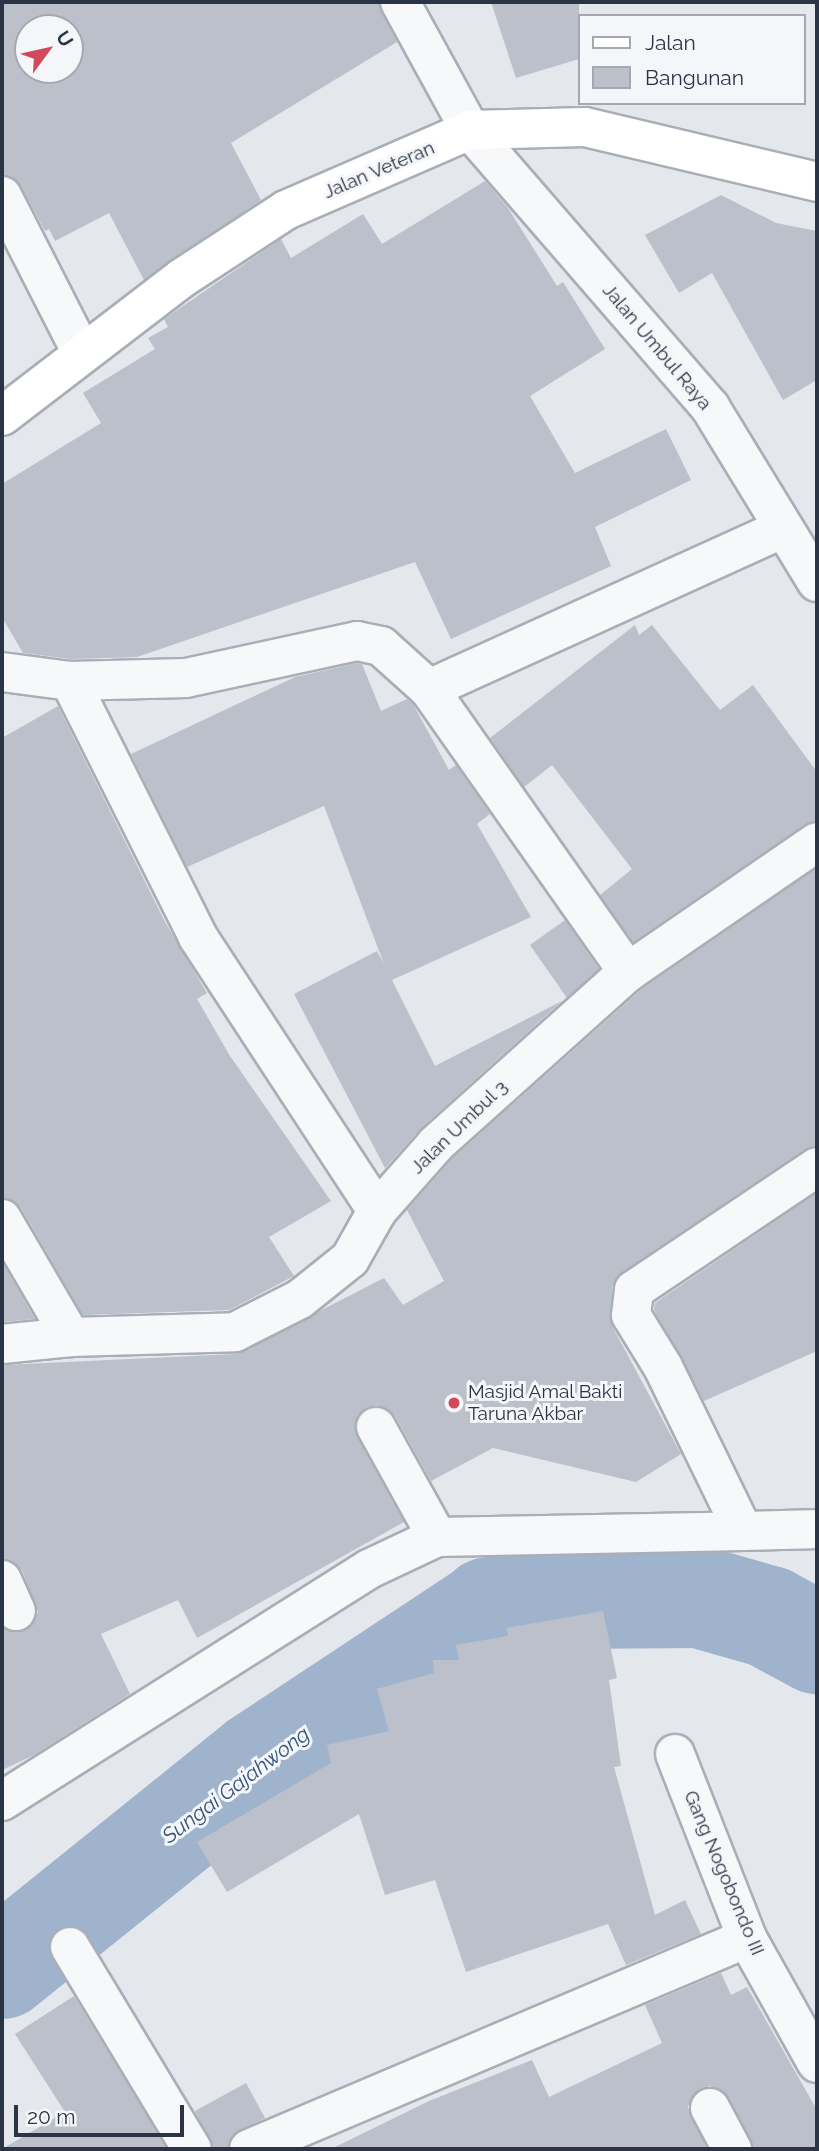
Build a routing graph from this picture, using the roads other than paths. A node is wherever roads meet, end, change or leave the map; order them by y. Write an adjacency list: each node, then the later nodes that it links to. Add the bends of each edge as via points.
1 (400, 2): 2 (street, Jalan Umbul Raya)
2 (470, 131): 3 (main road, Jalan Veteran, via 585,127); 5 (main road, Jalan Veteran, via 286,210); 7 (street, Jalan Umbul Raya, via 710,407)
3 (817, 182)
4 (2, 196): 5 (street)
5 (81, 351): 6 (main road, Jalan Veteran)
6 (2, 416)
7 (781, 529): 8 (street, Jalan Umbul Raya); 11 (street)
8 (817, 583)
9 (2, 672): 10 (street)
10 (70, 681): 11 (street, via 186,678 366,640 381,646); 15 (street, via 198,937)
11 (429, 690): 13 (street)
12 (817, 842): 13 (street, Jalan Umbul 3)
13 (628, 972): 15 (street, Jalan Umbul 3, via 436,1144)
14 (817, 1167): 21 (street, via 634,1290 631,1315 663,1367)
15 (377, 1211): 17 (street, Jalan Umbul 3, via 351,1259 300,1299 235,1332)
16 (2, 1219): 17 (street)
17 (71, 1337): 18 (street, Jalan Umbul 3)
18 (2, 1345)
19 (376, 1427): 22 (street)
20 (817, 1529): 21 (street)
21 (743, 1531): 22 (street)
22 (437, 1537): 24 (street, via 369,1569)
23 (675, 1754): 25 (street, Gang Nogobondo III)
24 (2, 1801)
25 (747, 1938): 27 (street, Gang Nogobondo III); 30 (street)
26 (70, 1947): 29 (street)
27 (817, 2063)
28 (710, 2108): 31 (street)
29 (192, 2149)
30 (249, 2149)
31 (732, 2149)

